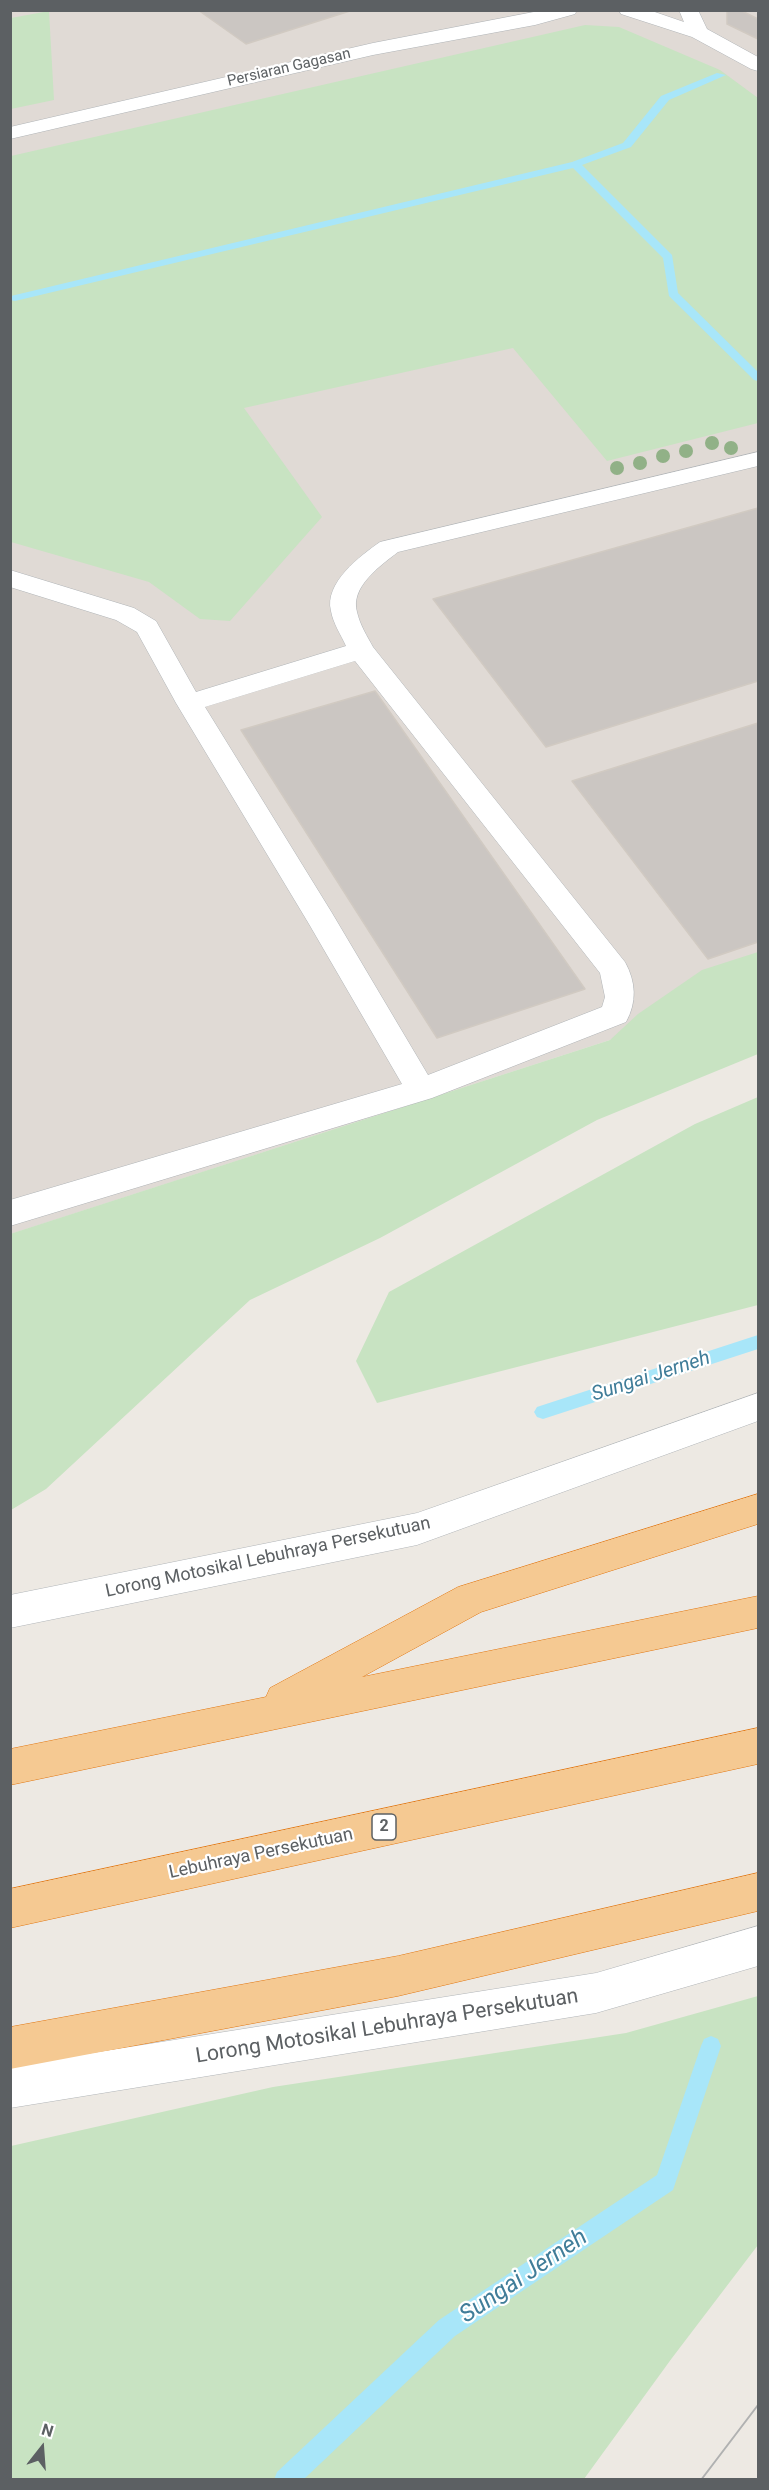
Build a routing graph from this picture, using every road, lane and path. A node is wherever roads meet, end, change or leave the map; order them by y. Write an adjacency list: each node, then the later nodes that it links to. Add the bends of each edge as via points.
1 (568, 10): 6 (street, Persiaran Gagasan, via 373,49)
2 (628, 10): 4 (street)
3 (688, 10): 4 (street)
4 (699, 33): 5 (street)
5 (759, 65)
6 (10, 133)
7 (759, 459): 9 (street, via 389,547 365,564 347,590 342,608)
8 (10, 579): 10 (street, via 124,614 147,627)
9 (361, 650): 10 (street); 11 (street, via 614,970 620,997 615,1014)
10 (189, 703): 11 (street)
11 (421, 1090): 12 (street)
12 (10, 1213)
13 (759, 1407): 15 (street, Lorong Motosikal Lebuhraya Persekutuan, via 417,1529)
14 (759, 1509): 17 (highway, via 471,1599)
15 (10, 1612)
16 (759, 1612): 17 (highway)
17 (249, 1718): 19 (highway)
18 (759, 1746): 21 (highway, Lebuhraya Persekutuan / 2)
19 (10, 1767)
20 (759, 1893): 23 (highway, via 398,1976)
21 (10, 1909)
22 (759, 1946): 24 (street, Lorong Motosikal Lebuhraya Persekutuan, via 596,1993)
23 (10, 2048)
24 (10, 2087)

